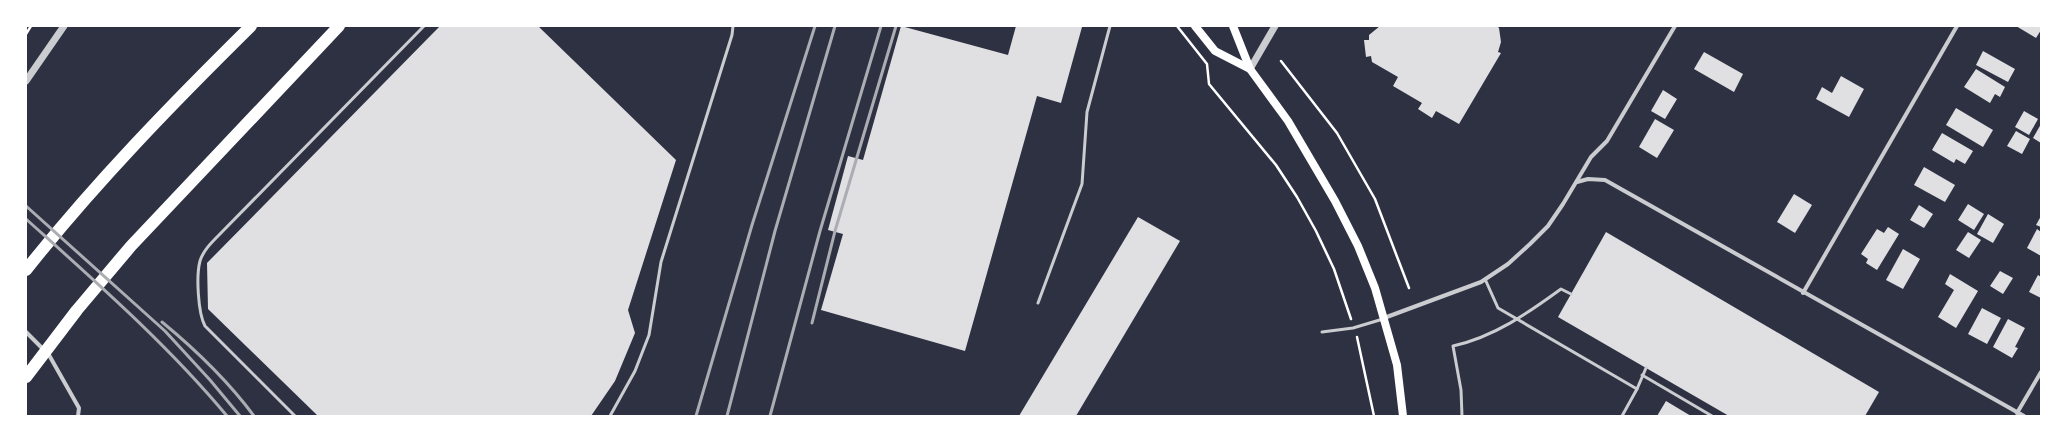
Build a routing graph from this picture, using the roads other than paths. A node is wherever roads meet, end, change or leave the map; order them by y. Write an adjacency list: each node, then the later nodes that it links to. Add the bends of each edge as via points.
1 (64, 26): 13 (street)
2 (251, 26): 15 (highway, via 174,102 78,206)
3 (339, 26): 27 (highway, via 206,164 126,252 77,310)
4 (424, 26): 31 (lane, via 218,236 203,253 200,262 199,308 205,326)
5 (733, 26): 32 (lane, via 661,262 649,335 635,371)
6 (1110, 26): 19 (lane, via 1086,112 1082,184)
7 (1194, 26): 12 (main road, via 1215,51)
8 (1233, 26): 12 (main road)
9 (1275, 26): 12 (street)
10 (1675, 26): 14 (street, via 1606,141 1591,157)
11 (1957, 26): 17 (street)
12 (1250, 69): 20 (main road, via 1288,121 1335,201 1358,246 1375,288)
13 (26, 81)
14 (1577, 182): 16 (street, via 1548,226 1508,264); 17 (street, via 1588,179 1605,180)
15 (26, 270)
16 (1485, 279): 20 (street); 21 (lane, via 1498,308)
17 (1803, 293): 29 (street)
18 (1571, 294): 21 (lane, via 1561,289)
19 (1038, 303)
20 (1383, 319): 23 (lane, via 1353,328); 33 (main road, via 1397,365)
21 (1518, 320): 28 (lane); 34 (lane, via 1469,342 1453,346 1461,390)
22 (26, 332): 30 (street, via 49,355 78,408)
23 (1322, 332)
24 (1646, 368): 26 (lane)
25 (2041, 372): 29 (street)
26 (1642, 375): 28 (lane); 36 (lane)
27 (26, 377)
28 (1637, 389): 35 (lane)
29 (2017, 413): 37 (street)
30 (78, 416)
31 (295, 416)
32 (610, 416)
33 (1403, 416)
34 (1462, 416)
35 (1622, 416)
36 (1712, 416)
37 (2024, 416)

